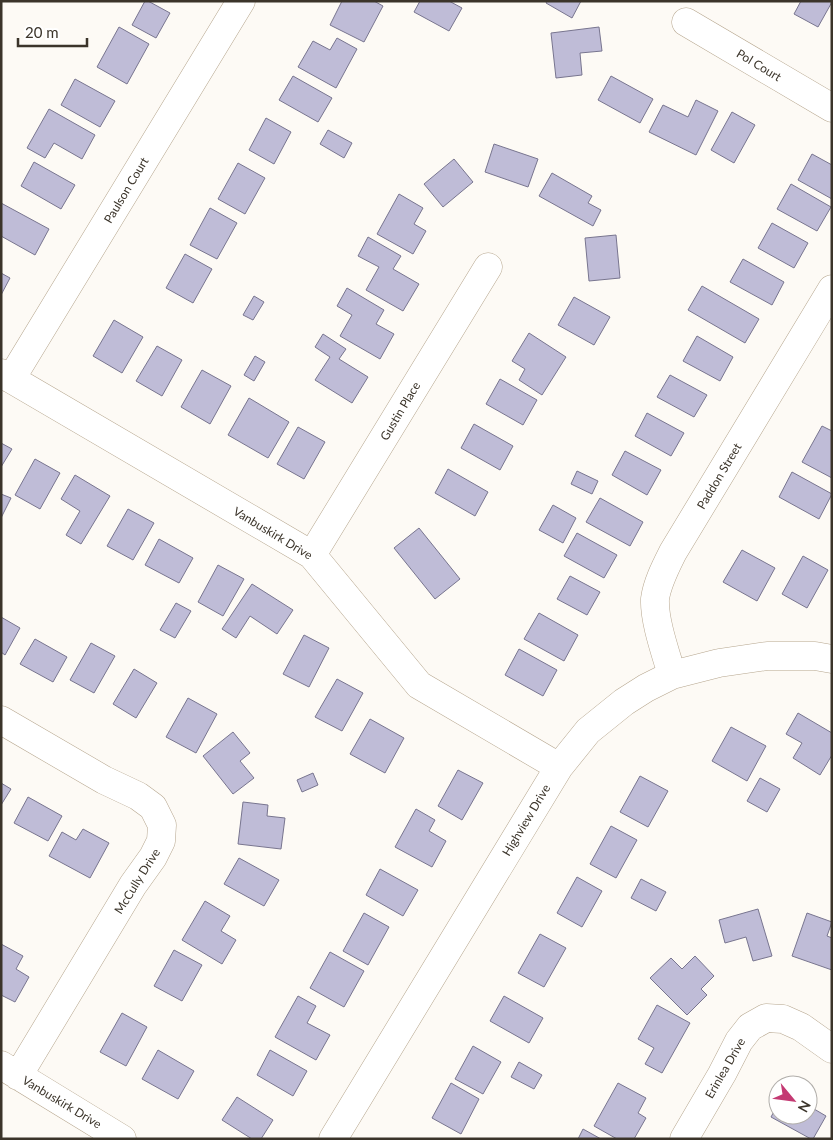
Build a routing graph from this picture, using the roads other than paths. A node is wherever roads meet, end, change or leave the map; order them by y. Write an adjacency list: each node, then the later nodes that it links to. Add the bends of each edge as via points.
1 (241, 1): 6 (street, Paulson Court)
2 (686, 22): 3 (street, Pol Court)
3 (832, 108)
4 (488, 267): 7 (street, Gustin Place)
5 (832, 289): 9 (street, Paddon Street, via 662,575 655,599)
6 (6, 376): 7 (street, Vanbuskirk Drive)
7 (312, 555): 11 (street, Vanbuskirk Drive, via 419,685)
8 (832, 659): 9 (street, Highview Drive, via 767,656 719,663)
9 (672, 676): 11 (street, Highview Drive, via 624,702 588,731)
10 (1, 720): 13 (street, McCully Drive, via 104,780 138,796 153,807 162,825 161,841 154,857)
11 (559, 767): 15 (street, Highview Drive)
12 (832, 1049): 16 (street, Erinlea Drive, via 784,1019 766,1018 750,1027)
13 (10, 1071): 14 (street, Vanbuskirk Drive)
14 (122, 1139)
15 (333, 1139)
16 (684, 1139)

